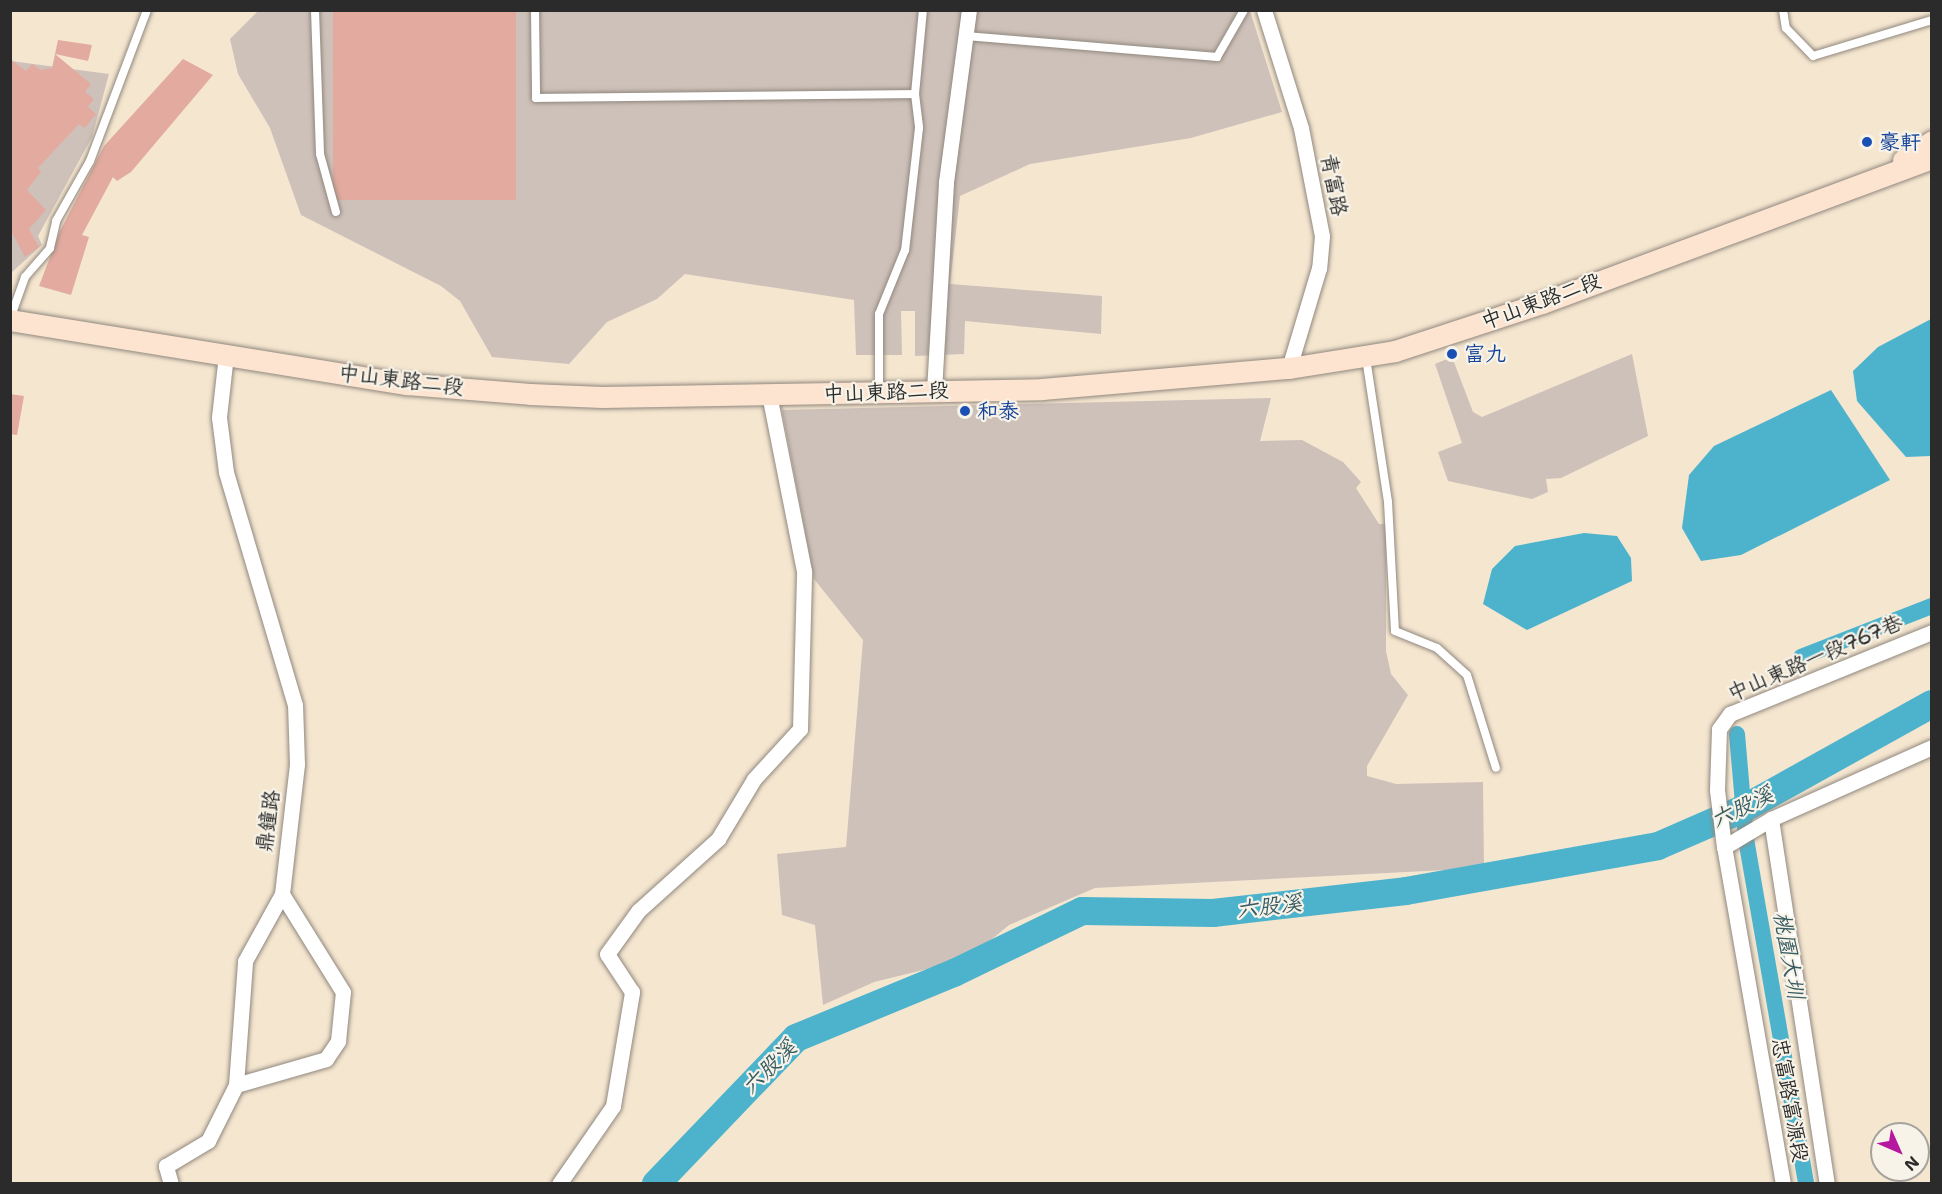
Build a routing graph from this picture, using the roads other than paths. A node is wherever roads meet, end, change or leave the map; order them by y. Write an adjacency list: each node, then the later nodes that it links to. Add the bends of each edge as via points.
1 (147, 10): 16 (lane, via 90,161 56,221 50,248 26,277)
2 (315, 10): 15 (lane, via 320,154)
3 (535, 10): 11 (lane, via 536,98)
4 (923, 10): 11 (lane)
5 (969, 10): 10 (street)
6 (1244, 10): 10 (lane, via 1217,57)
7 (1264, 10): 19 (street, 青富路, via 1301,128 1322,236 1319,268)
8 (1784, 10): 9 (lane, via 1786,28 1813,56)
9 (1932, 20)
10 (966, 36): 20 (street, via 946,182)
11 (915, 94): 21 (lane, via 920,128 905,250 879,314)
12 (1932, 141): 14 (main road, 中山東路二段)
13 (1932, 158): 14 (main road, 中山東路二段)
14 (1877, 177): 18 (main road, 中山東路二段, via 1542,303)
15 (336, 212)
16 (10, 319): 17 (main road, 中山東路二段)
17 (226, 355): 22 (main road, 中山東路二段, via 407,384 530,394); 29 (street, 鼎鐘路, via 219,417 226,472 295,705 297,764)
18 (1365, 356): 19 (main road, 中山東路二段); 25 (lane, via 1388,502 1395,631 1437,648 1467,675)
19 (1289, 368): 20 (main road, 中山東路二段, via 1042,389)
20 (934, 391): 21 (main road, 中山東路二段)
21 (879, 394): 22 (main road, 中山東路二段)
22 (769, 395): 32 (street, via 804,571 800,729 754,779 718,839 638,911 607,954 632,992 613,1106)
23 (1932, 632): 26 (street, 中山東路一段767巷, via 1730,714 1719,729)
24 (1932, 747): 27 (street)
25 (1496, 768)
26 (1717, 790): 28 (street, 忠富路富源段)
27 (1771, 819): 28 (street); 34 (street)
28 (1724, 847): 33 (street, 忠富路富源段)
29 (282, 894): 30 (street, via 245,961); 30 (street, via 343,992 338,1041 326,1059)
30 (236, 1085): 31 (street, via 208,1141 166,1166)
31 (171, 1184)
32 (559, 1184)
33 (1783, 1184)
34 (1827, 1184)

